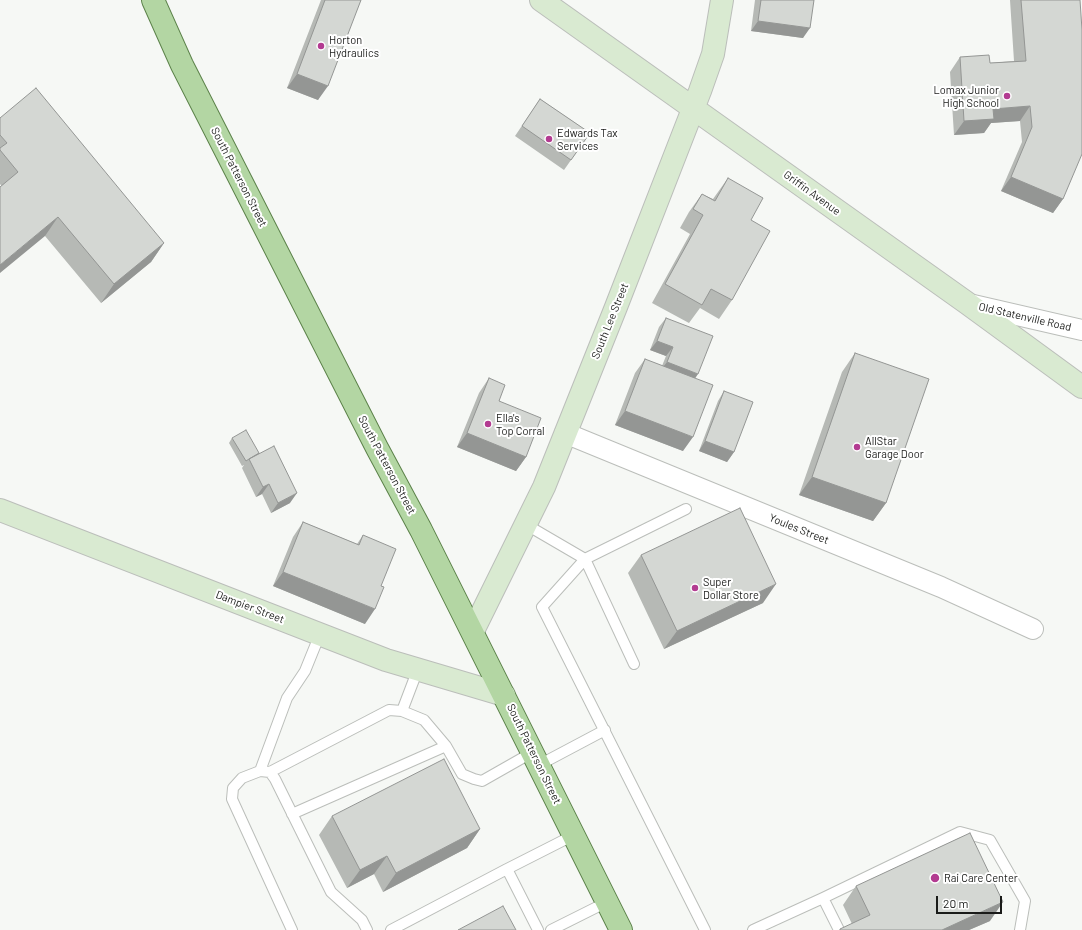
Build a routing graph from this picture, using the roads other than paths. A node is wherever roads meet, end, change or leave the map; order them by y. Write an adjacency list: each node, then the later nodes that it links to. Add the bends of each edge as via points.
1 (153, 0): 14 (main road, South Patterson Street, via 182,65 277,253)
2 (541, 0): 4 (main road, Griffin Avenue)
3 (722, 0): 4 (main road, South Lee Street, via 713,54)
4 (694, 108): 5 (main road, Griffin Avenue); 8 (main road, South Lee Street)
5 (967, 303): 6 (street, Old Statenville Road); 7 (main road, Griffin Avenue)
6 (1082, 330)
7 (1082, 387)
8 (565, 433): 11 (main road, South Lee Street, via 544,487); 13 (street, Youles Street, via 941,587)
9 (686, 509): 12 (lane)
10 (0, 510): 15 (main road, Dampier Street)
11 (525, 524): 12 (lane); 14 (main road, South Lee Street)
12 (585, 558): 16 (lane); 20 (lane, via 542,607)
13 (1033, 628)
14 (473, 632): 18 (main road, South Patterson Street)
15 (320, 634): 17 (main road, Dampier Street, via 386,660); 23 (lane, via 305,670 287,698)
16 (634, 664)
17 (418, 669): 18 (main road, Dampier Street); 19 (lane)
18 (504, 695): 22 (main road, South Patterson Street)
19 (402, 711): 21 (lane, via 424,720); 23 (lane, via 389,710)
20 (605, 730): 22 (lane); 35 (lane)
21 (446, 746): 22 (lane, via 462,774 482,781); 24 (lane)
22 (536, 758): 25 (main road, South Patterson Street)
23 (265, 772): 24 (lane, via 275,779); 29 (lane, via 242,778 233,788 232,799)
24 (292, 814): 30 (lane, via 331,892 362,920)
25 (574, 836): 26 (lane); 28 (main road, South Patterson Street)
26 (507, 869): 31 (lane); 32 (lane)
27 (823, 898): 36 (lane); 37 (lane); 38 (lane, via 960,832 990,840 1025,901)
28 (608, 902): 33 (lane); 34 (main road, South Patterson Street)
29 (292, 930)
30 (366, 930)
31 (391, 930)
32 (538, 930)
33 (551, 930)
34 (621, 930)
35 (705, 930)
36 (753, 930)
37 (839, 930)
38 (1020, 930)

